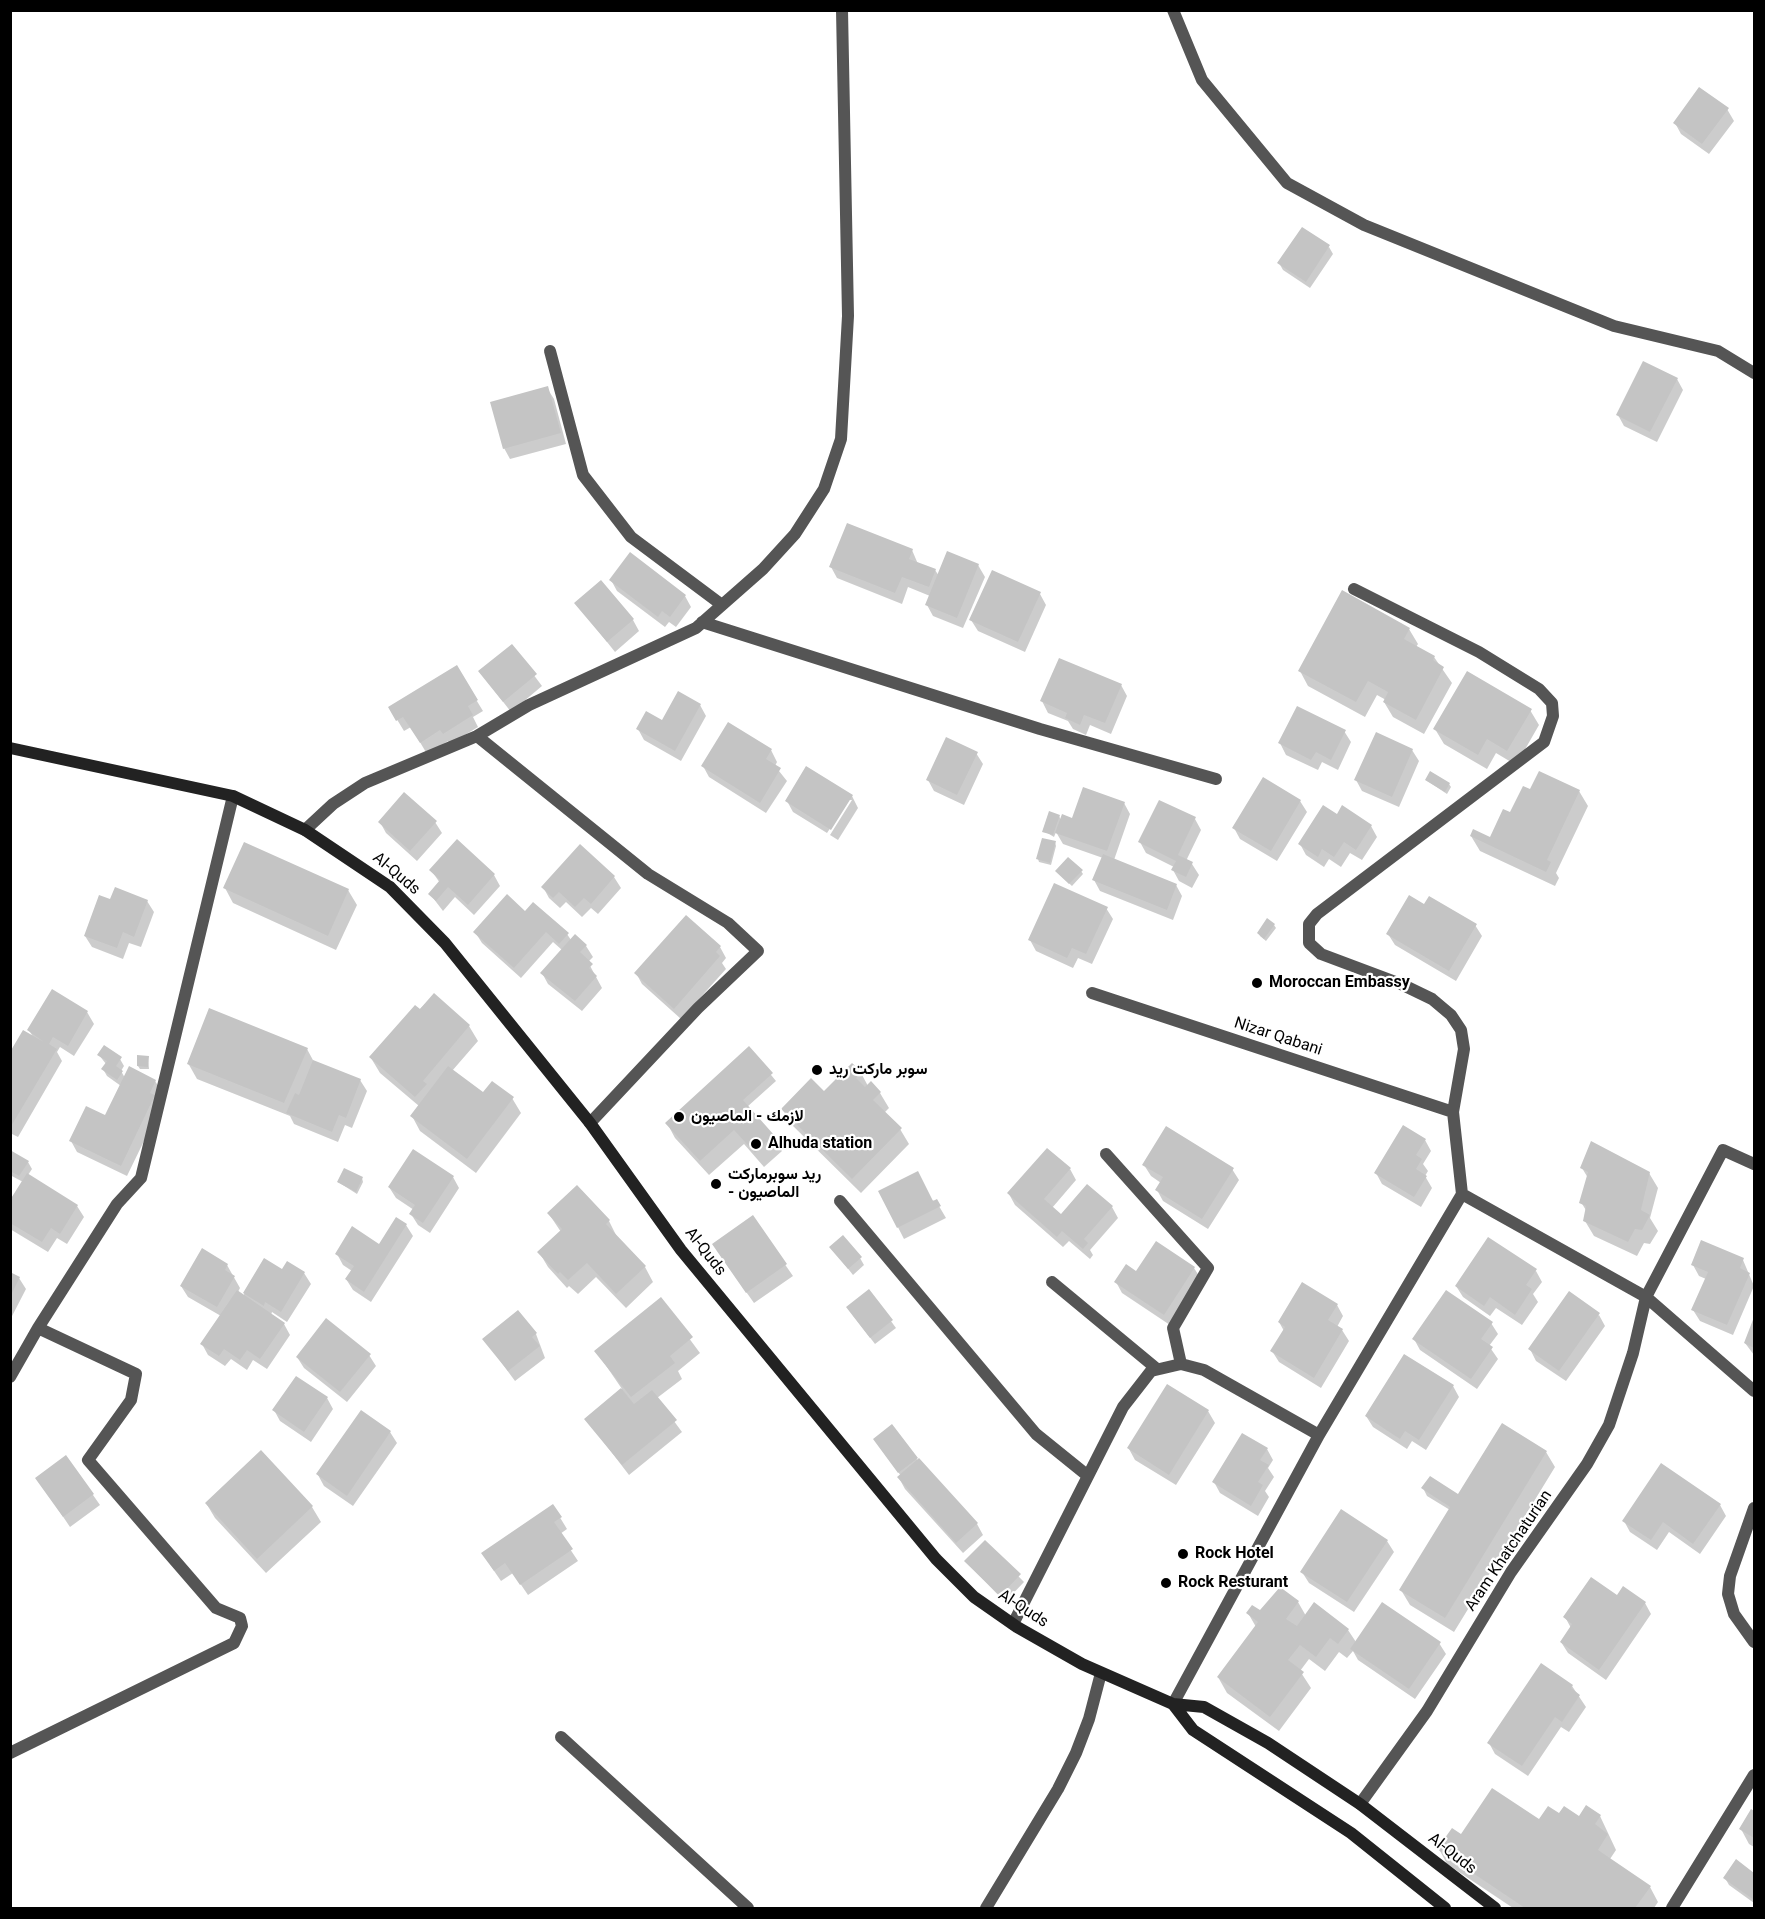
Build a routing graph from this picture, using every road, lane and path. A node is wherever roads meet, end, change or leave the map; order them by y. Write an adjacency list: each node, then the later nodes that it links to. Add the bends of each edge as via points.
1 (842, 10): 6 (street, via 848,316 841,439 825,489 795,534)
2 (1173, 10): 4 (street, via 1202,80 1287,183 1364,225 1614,326 1718,351)
3 (550, 351): 6 (street, via 583,475 631,537)
4 (1755, 374)
5 (1354, 589): 14 (street, via 1479,652 1539,689 1552,703 1553,716 1544,742 1349,889 1309,924 1307,933 1313,949 1401,984 1432,999 1451,1015 1461,1030 1464,1049)
6 (722, 605): 7 (street)
7 (702, 622): 8 (street, via 529,705); 10 (street, via 1017,722)
8 (477, 736): 12 (street, via 365,783 333,804); 15 (street, via 648,874 728,923 758,951 698,1008)
9 (10, 748): 11 (street, Al-Quds)
10 (1216, 779)
11 (233, 796): 12 (street, Al-Quds); 22 (street, via 141,1178 117,1204)
12 (305, 830): 15 (street, Al-Quds, via 390,887 445,943)
13 (1092, 993): 14 (street, Nizar Qabani)
14 (1453, 1113): 18 (street)
15 (590, 1124): 30 (street, Al-Quds, via 681,1250 936,1559 974,1597)
16 (1106, 1154): 23 (street, via 1208,1269 1173,1328)
17 (1755, 1164): 21 (street, Aram Khatchaturian, via 1723,1149)
18 (1462, 1194): 21 (street); 27 (street)
19 (840, 1201): 28 (street, via 1036,1434)
20 (1052, 1282): 24 (street)
21 (1646, 1297): 26 (street); 37 (street, Aram Khatchaturian, via 1633,1353 1609,1425 1587,1464 1511,1572 1427,1711)
22 (38, 1328): 25 (street); 35 (street, via 136,1374 130,1400 88,1460 216,1608 240,1618 242,1626 234,1643)
23 (1181, 1364): 24 (street); 27 (street, via 1204,1370)
24 (1157, 1369): 28 (street, via 1140,1381 1123,1407)
25 (10, 1377)
26 (1755, 1391)
27 (1319, 1435): 33 (street)
28 (1088, 1476): 30 (street)
29 (1755, 1508): 31 (street, via 1730,1576 1728,1594 1734,1614)
30 (1013, 1624): 32 (street, Al-Quds)
31 (1755, 1642)
32 (1101, 1673): 33 (street, Al-Quds); 39 (street, via 1089,1719 1058,1789)
33 (1173, 1704): 37 (street, Al-Quds, via 1204,1707 1268,1743); 40 (street, Al-Quds, via 1193,1730 1351,1833)
34 (561, 1737): 38 (street)
35 (10, 1753)
36 (1755, 1775): 42 (street)
37 (1360, 1804): 41 (street, Al-Quds)
38 (748, 1908)
39 (986, 1908)
40 (1445, 1908)
41 (1495, 1908)
42 (1672, 1908)

